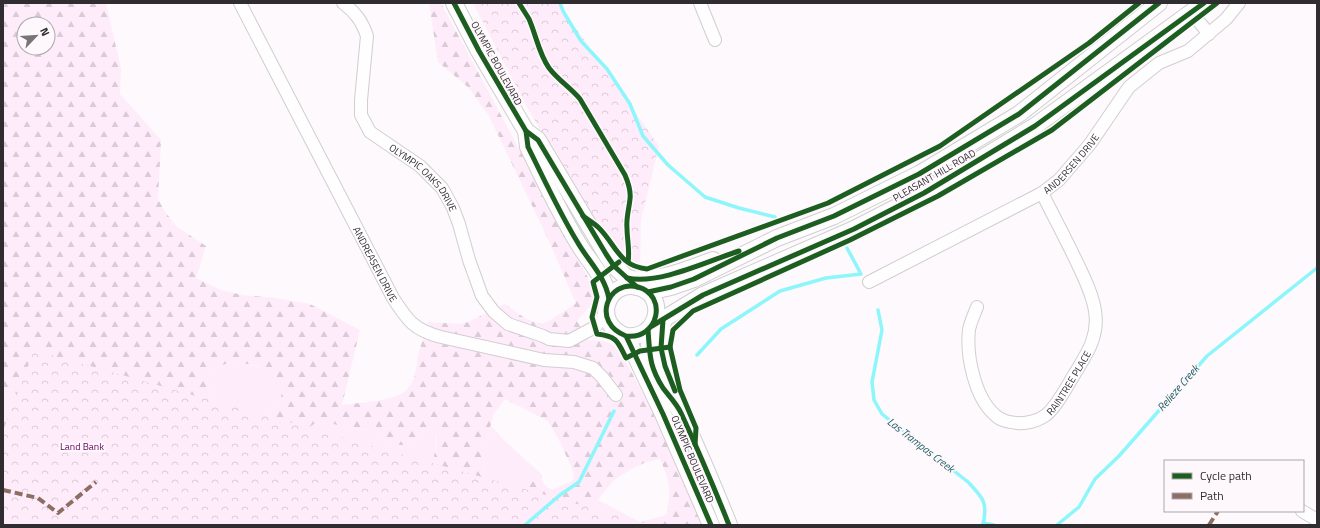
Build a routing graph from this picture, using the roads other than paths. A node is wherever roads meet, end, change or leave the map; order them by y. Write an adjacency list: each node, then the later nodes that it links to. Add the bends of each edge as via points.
1 (240, 3): 20 (street, ANDREASEN DRIVE, via 393,298 414,326 427,334 441,338 544,360 574,362 593,368)
2 (343, 3): 17 (street, OLYMPIC OAKS DRIVE, via 358,17 367,36 361,115 370,132 420,166 442,188 459,224 482,296 494,312 508,324 549,339 569,341 595,327)
3 (454, 3): 11 (main road, OLYMPIC BOULEVARD)
4 (700, 3): 10 (street)
5 (1159, 3): 13 (main road, PLEASANT HILL ROAD, via 1019,114 919,174 834,216)
6 (1204, 3): 8 (main road, PLEASANT HILL ROAD)
7 (1239, 3): 9 (street, ANDERSEN DRIVE)
8 (1188, 8): 9 (street); 18 (main road, PLEASANT HILL ROAD, via 1034,126 924,193 854,230 703,294)
9 (1209, 34): 12 (street, ANDERSEN DRIVE, via 1188,51 1159,63 1129,87 1090,144 1059,180)
10 (715, 40)
11 (526, 131): 15 (main road, OLYMPIC BOULEVARD, via 538,140 614,266); 17 (main road, OLYMPIC BOULEVARD, via 528,147 578,244 607,288)
12 (1042, 193): 14 (street, ANDERSEN DRIVE); 16 (street, RAINTREE PLACE, via 1069,244 1096,313 1091,346 1059,400 1046,415 1023,424 1007,422 995,416 985,404 974,375 968,347 969,329)
13 (777, 238): 15 (main road, PLEASANT HILL ROAD, via 694,279 671,287); 15 (main road, via 676,273 635,280)
14 (869, 282)
15 (637, 286): 17 (main road, via 616,291); 18 (main road, OLYMPIC BOULEVARD, via 653,300 656,308)
16 (976, 307)
17 (609, 313): 19 (main road, via 618,333)
18 (654, 326): 19 (main road, via 638,336); 24 (main road, OLYMPIC BOULEVARD, via 680,410)
19 (626, 336): 23 (main road, OLYMPIC BOULEVARD, via 664,414)
20 (616, 395)
21 (1304, 512): 22 (street)
22 (1317, 520)
23 (711, 525)
24 (729, 525)

